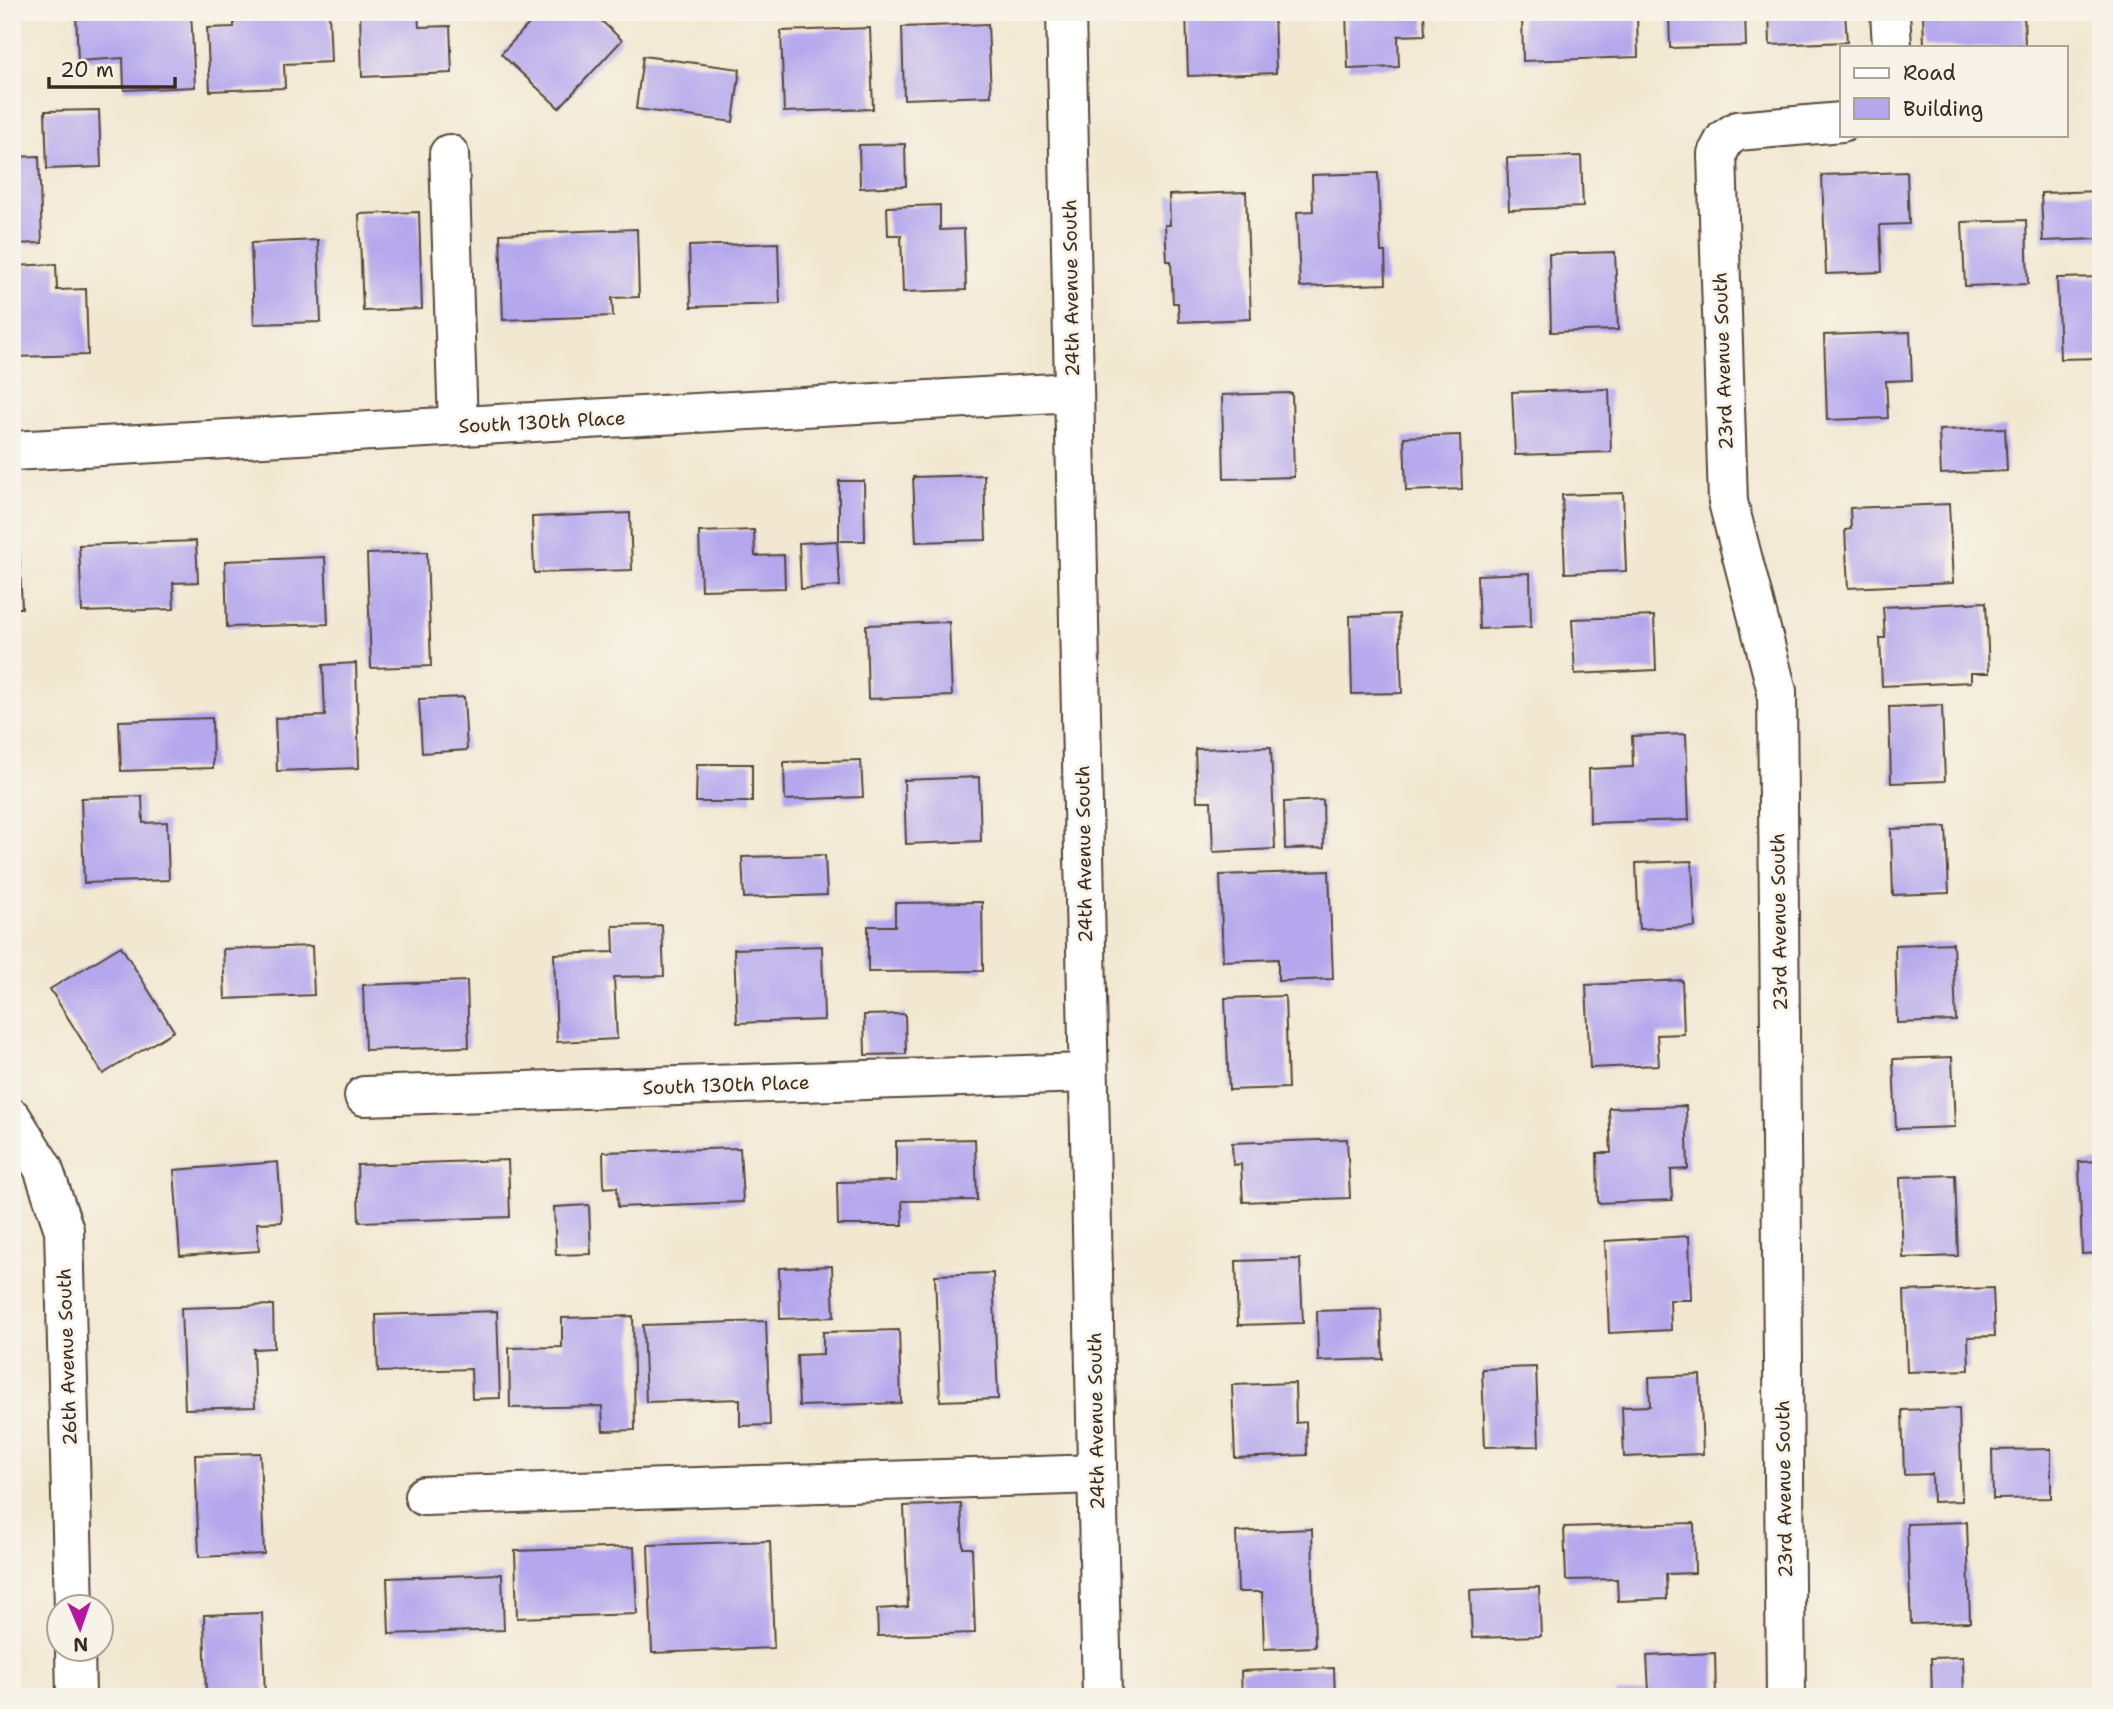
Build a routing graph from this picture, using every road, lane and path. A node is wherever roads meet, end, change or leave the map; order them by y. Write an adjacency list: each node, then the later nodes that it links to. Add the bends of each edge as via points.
1 (1066, 12): 6 (street, 24th Avenue South)
2 (1890, 12): 3 (street)
3 (1892, 46)
4 (1840, 122): 18 (street, 23rd Avenue South, via 1737,131 1725,139 1717,154 1728,502 1777,691)
5 (449, 154): 7 (street)
6 (1073, 392): 7 (street, South 130th Place); 9 (street, 24th Avenue South)
7 (458, 426): 8 (street, South 130th Place)
8 (12, 451)
9 (1088, 1073): 10 (street, South 130th Place); 12 (street, 24th Avenue South)
10 (364, 1096)
11 (12, 1118): 14 (street, 26th Avenue South, via 43,1168 64,1230)
12 (1097, 1474): 13 (street); 17 (street, 24th Avenue South)
13 (425, 1496)
14 (74, 1594)
15 (75, 1664): 16 (street)
16 (76, 1697)
17 (1102, 1697)
18 (1786, 1697)

